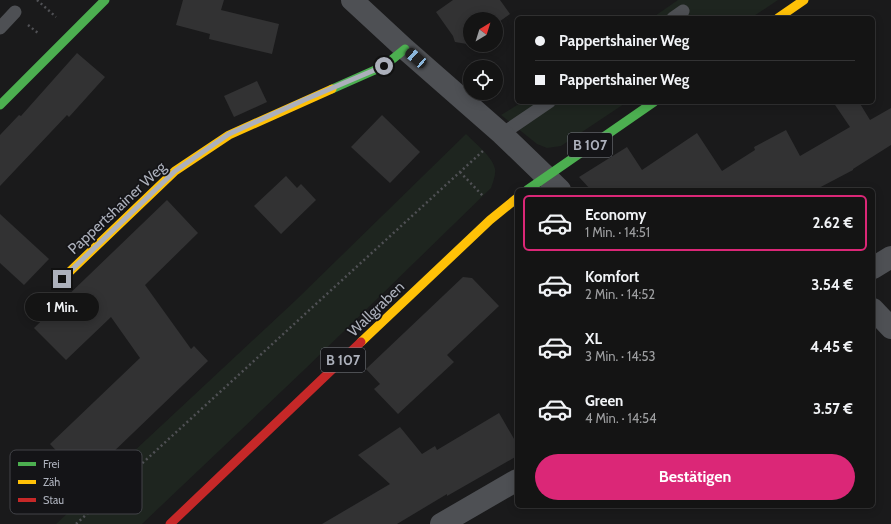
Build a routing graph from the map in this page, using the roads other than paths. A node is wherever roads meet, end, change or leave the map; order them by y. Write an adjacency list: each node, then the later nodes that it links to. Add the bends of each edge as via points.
1 (105, 0): 10 (main road)
2 (352, 0): 7 (street)
3 (804, 0): 5 (main road)
4 (15, 12): 6 (lane)
5 (781, 16)
6 (0, 28)
7 (406, 49): 11 (street); 17 (main road, Pappertshainer Weg, via 384,66 229,134 175,171)
8 (546, 104): 11 (lane)
9 (652, 104): 12 (main road, B 107)
10 (0, 105)
11 (502, 134): 12 (street)
12 (553, 183): 13 (main road, B 107)
13 (534, 188)
14 (515, 200): 21 (main road, Wallgraben / B 107, via 490,220)
15 (891, 257): 16 (street)
16 (875, 267)
17 (62, 279)
18 (875, 311): 19 (street)
19 (891, 328)
20 (515, 481): 22 (street)
21 (170, 524)
22 (441, 524)

